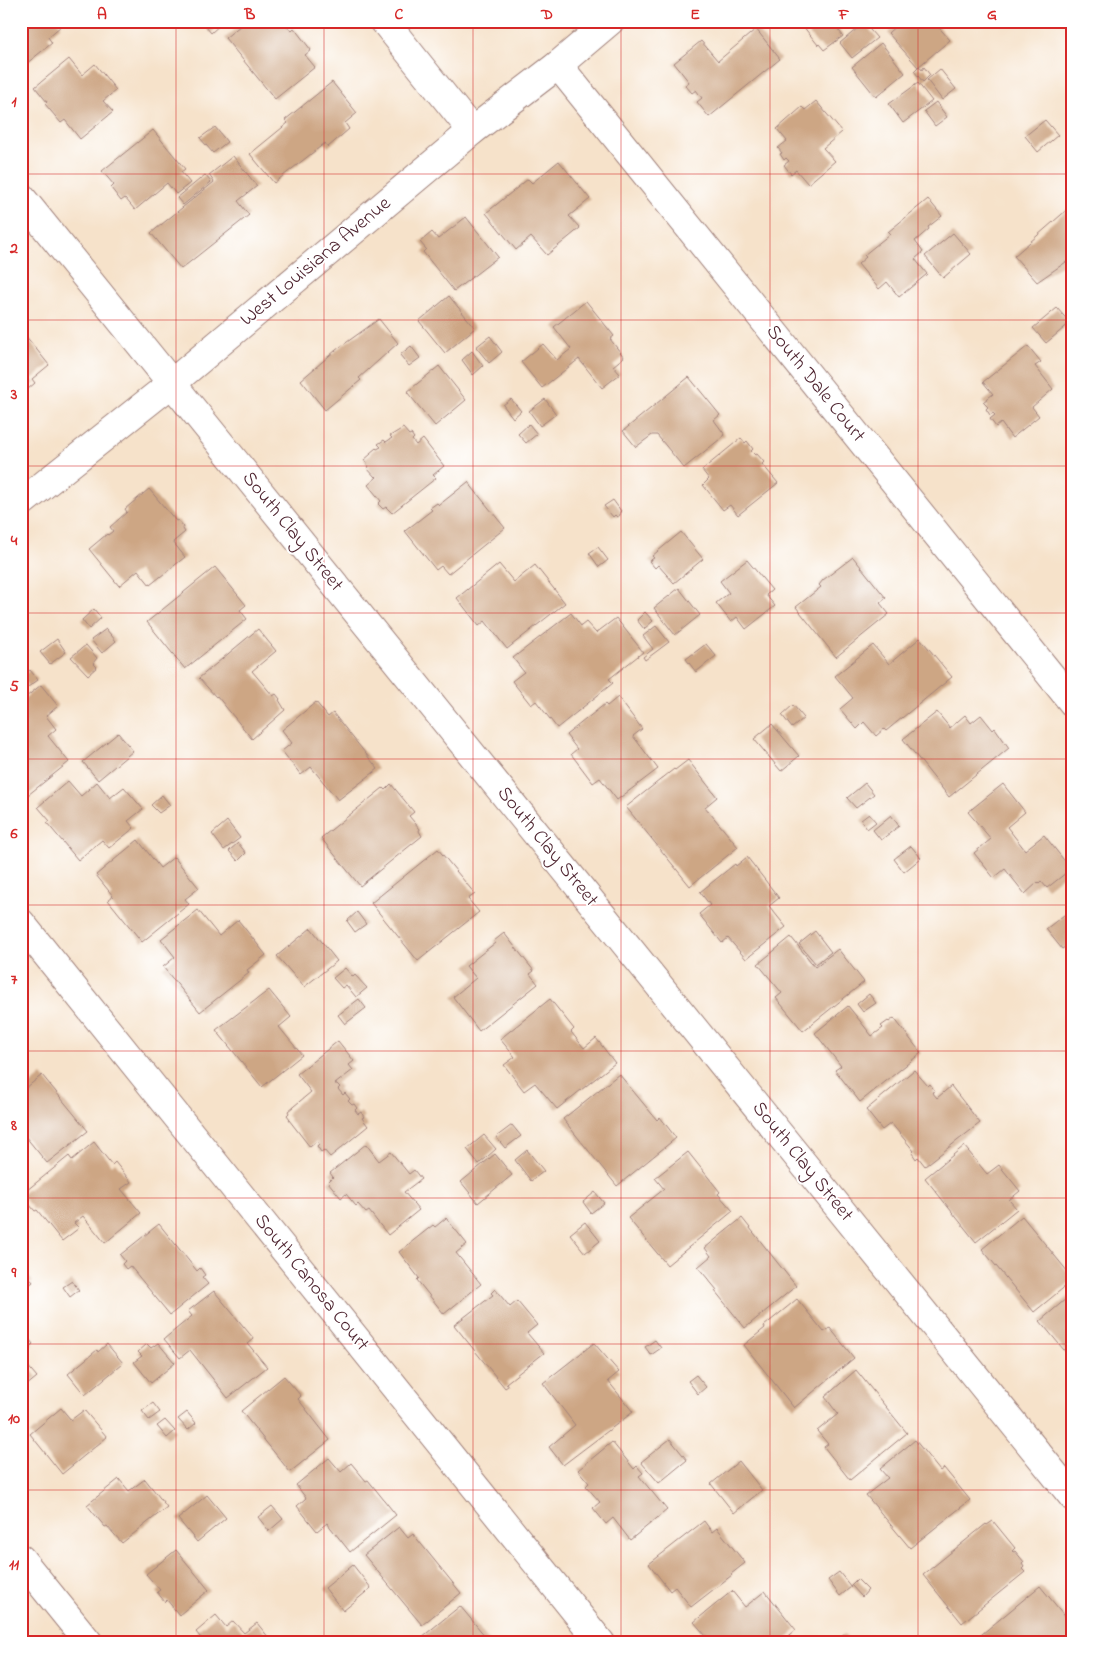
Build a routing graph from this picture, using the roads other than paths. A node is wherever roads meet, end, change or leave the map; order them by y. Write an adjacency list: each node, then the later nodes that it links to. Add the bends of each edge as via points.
1 (384, 21): 4 (street)
2 (610, 21): 3 (street, West Louisiana Avenue)
3 (558, 65): 4 (street, West Louisiana Avenue); 8 (street, South Dale Court)
4 (472, 131): 6 (street, West Louisiana Avenue)
5 (21, 197): 6 (street, South Clay Street)
6 (172, 383): 7 (street, West Louisiana Avenue); 10 (street, South Clay Street)
7 (21, 503)
8 (1073, 703)
9 (21, 923): 13 (street, South Canosa Court)
10 (1073, 1497)
11 (21, 1559): 12 (street)
12 (89, 1643)
13 (601, 1643)

